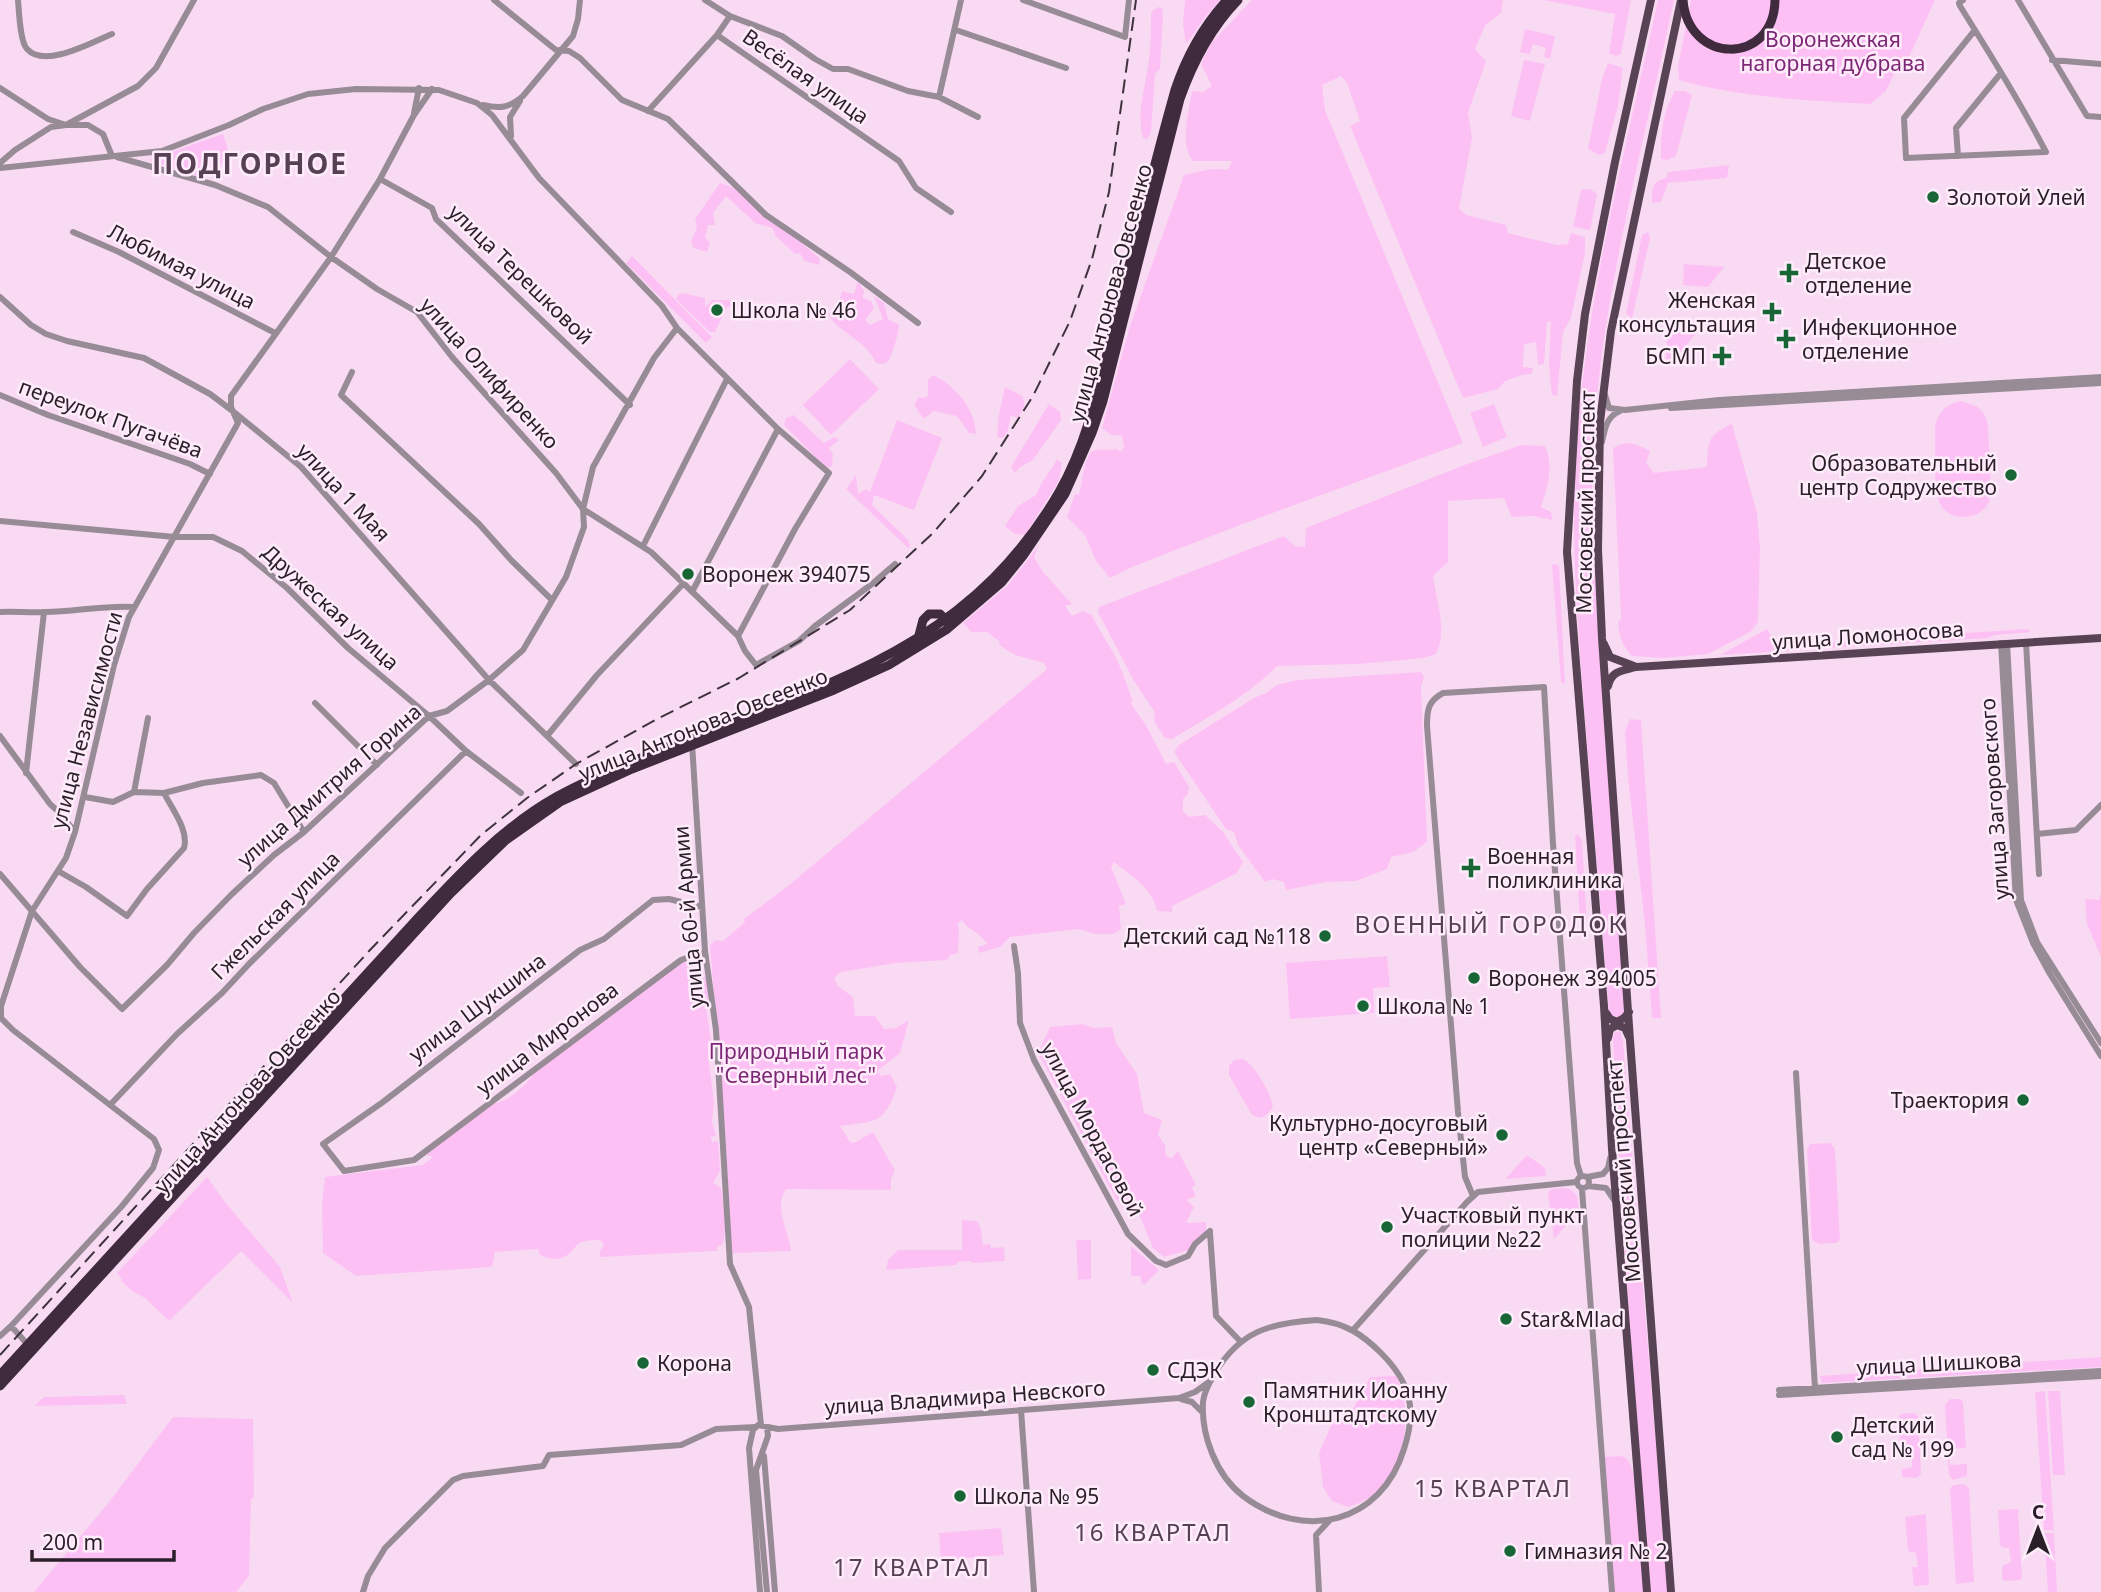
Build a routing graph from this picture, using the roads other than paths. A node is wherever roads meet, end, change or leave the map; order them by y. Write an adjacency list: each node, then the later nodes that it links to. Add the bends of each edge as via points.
1 (18, 0): 19 (street, via 23,42 34,54 56,57)
2 (194, 0): 39 (street, via 156,68 138,86)
3 (494, 0): 21 (street, via 556,50)
4 (580, 0): 21 (street, via 576,28)
5 (705, 0): 16 (street)
6 (961, 0): 17 (street)
7 (1023, 0): 8 (street, via 1125,37)
8 (1129, 0)
9 (1227, 0): 77 (highway, улица Антонова-Овсеенко, via 1201,33 1175,90 1094,402 1060,491 1017,553)
10 (1238, 0): 77 (highway, улица Антонова-Овсеенко, via 1208,37 1180,99 1104,401 1079,466 1065,494 1002,582)
11 (1651, 0): 112 (main road, Московский проспект, via 1585,314 1569,485 1567,552)
12 (1682, 0): 13 (highway, via 1694,32 1712,47 1728,50 1746,46 1765,33); 56 (main road, Московский проспект, via 1620,280)
13 (1775, 0)
14 (2018, 0): 22 (street)
15 (1961, 1): 18 (street)
16 (730, 16): 20 (street); 30 (street, via 782,36 833,69 848,69 908,92)
17 (956, 30): 24 (street); 30 (street)
18 (1975, 30): 25 (street); 42 (street, via 1904,118 1906,158)
19 (112, 34)
20 (718, 35): 33 (street, Весёлая улица); 46 (street, Весёлая улица, via 899,161 916,188)
21 (562, 50): 29 (street); 33 (street, via 580,58 622,100)
22 (2052, 60): 23 (street); 37 (street, via 2087,116)
23 (2101, 64)
24 (1066, 68)
25 (2001, 73): 42 (street, via 1956,128); 42 (street, via 2046,152)
26 (0, 88): 39 (street, via 48,119)
27 (419, 89): 28 (street); 34 (street); 41 (street, via 308,94 162,151)
28 (432, 89): 31 (street); 34 (street)
29 (523, 96): 32 (street); 35 (street)
30 (939, 97): 36 (street)
31 (477, 103): 32 (street); 38 (street)
32 (502, 108): 35 (street); 38 (street, via 496,113)
33 (648, 111): 50 (street, via 668,119 766,215)
34 (414, 115): 45 (street, улица Независимости)
35 (510, 117): 38 (street, via 506,122); 40 (street)
36 (978, 117)
37 (2101, 117)
38 (497, 120): 40 (street)
39 (66, 125): 41 (street, via 88,125 103,134); 43 (street, via 51,127)
40 (513, 143): 51 (street, via 539,178 662,306)
41 (112, 156): 44 (street); 48 (street, улица Олифиренко, via 215,185 268,207)
42 (1958, 156)
43 (0, 163)
44 (0, 168)
45 (380, 179): 48 (street, улица Независимости); 59 (street, улица Терешковой, via 432,208 436,219)
46 (951, 212)
47 (73, 232): 52 (street, Любимая улица)
48 (331, 257): 52 (street, улица Независимости); 66 (street, улица Олифиренко, via 417,312)
49 (0, 297): 62 (street, улица 1 Мая, via 46,334 144,358)
50 (918, 323)
51 (677, 328): 55 (street); 59 (street, улица Дмитрия Горина, via 654,358)
52 (275, 333): 62 (street, улица Независимости, via 231,396)
53 (352, 372): 73 (street, via 341,395 479,524)
54 (2101, 377): 60 (street)
55 (727, 379): 63 (street); 69 (street)
56 (1603, 383): 61 (street, via 1609,408); 64 (main road, Московский проспект)
57 (2101, 383): 60 (street, via 1696,407)
58 (0, 395): 65 (street, переулок Пугачёва)
59 (630, 405): 66 (street, улица Дмитрия Горина, via 593,467)
60 (1659, 405): 61 (street)
61 (1625, 410): 64 (street, via 1606,424)
62 (234, 412): 65 (street, улица Независимости, via 238,423); 85 (street, улица 1 Мая, via 301,467)
63 (778, 429): 72 (street); 78 (street, via 829,473)
64 (1599, 457): 79 (main road, Московский проспект)
65 (210, 474): 68 (street, улица Независимости)
66 (583, 509): 69 (street, улица Олифиренко); 73 (street, улица Дмитрия Горина, via 584,527 566,577)
67 (0, 521): 68 (street, Дружеская улица)
68 (175, 537): 74 (street, улица Независимости); 88 (street, Дружеская улица, via 213,537 242,551)
69 (643, 546): 71 (street, улица Олифиренко)
70 (895, 564): 78 (street, улица Олифиренко, via 799,641 756,665)
71 (684, 583): 72 (street, улица Олифиренко); 91 (street)
72 (692, 592): 78 (street, улица Олифиренко)
73 (552, 600): 85 (street, улица Дмитрия Горина, via 523,650)
74 (134, 607): 76 (street); 100 (street, улица Независимости, via 114,665)
75 (0, 612): 76 (street)
76 (44, 612): 96 (street)
77 (946, 625): 81 (highway, улица Антонова-Овсеенко); 81 (highway, via 937,613 927,615); 92 (highway, улица Антонова-Овсеенко, via 889,665 861,678)
78 (737, 636)
79 (1602, 638): 84 (main road, via 1610,657); 86 (main road, Московский проспект)
80 (2101, 638): 82 (main road, улица Ломоносова)
81 (918, 639): 92 (highway, улица Антонова-Овсеенко, via 858,671)
82 (2026, 642): 83 (main road, улица Ломоносова); 104 (street)
83 (2004, 643): 84 (main road, улица Ломоносова); 116 (street, улица Загоровского, via 2021,900 2037,942); 118 (street, улица Загоровского, via 2016,900 2033,943)
84 (1636, 667): 86 (main road, улица Ломоносова, via 1611,677)
85 (489, 680): 88 (street, улица Дмитрия Горина, via 447,711); 91 (street, улица 1 Мая)
86 (1606, 700): 113 (main road, Московский проспект)
87 (315, 703): 95 (street)
88 (429, 716): 93 (street, Дружеская улица); 95 (street, улица Дмитрия Горина)
89 (148, 718): 97 (street)
90 (0, 736): 96 (street)
91 (547, 736): 94 (street, улица 1 Мая)
92 (692, 741): 108 (street, улица 60-й Армии); 134 (highway, улица Антонова-Овсеенко, via 592,778 501,835 471,862)
93 (466, 751): 99 (street, Дружеская улица); 120 (street, Гжельская улица)
94 (576, 764)
95 (377, 765): 103 (street, улица Дмитрия Горина)
96 (26, 773): 102 (street)
97 (134, 792): 98 (street); 100 (street, via 113,802)
98 (164, 793): 103 (street, via 261,775 274,783); 105 (street, via 183,829 184,848 127,916)
99 (522, 793)
100 (85, 797): 102 (street, улица Независимости)
101 (2101, 805): 104 (street, via 2076,830)
102 (75, 832): 105 (street, улица Независимости)
103 (303, 832): 109 (street, улица Дмитрия Горина, via 231,895 122,1009)
104 (2037, 834): 107 (street)
105 (58, 871): 109 (street, улица Независимости)
106 (0, 874): 109 (street)
107 (2039, 874)
108 (702, 907): 111 (street, улица 60-й Армии); 122 (street, улица Шукшина, via 653,900 323,1144 344,1171)
109 (32, 911): 114 (street, улица Независимости, via 1,1006)
110 (1014, 946): 128 (street, улица Мордасовой, via 1020,1023 1034,1060 1128,1234 1166,1265 1188,1256)
111 (705, 951): 122 (street, улица Миронова, via 681,960); 144 (street, улица 60-й Армии, via 716,1030 730,1264 749,1307)
112 (1604, 1010): 113 (main road, via 1617,1021); 117 (main road, Московский проспект)
113 (1629, 1012): 115 (main road, Московский проспект)
114 (2, 1020): 120 (street)
115 (1630, 1040): 117 (main road, Московский проспект, via 1625,1028 1617,1025 1609,1029); 149 (main road, Московский проспект)
116 (2101, 1043)
117 (1606, 1046): 121 (main road, Московский проспект)
118 (2101, 1056)
119 (1796, 1073): 140 (street)
120 (110, 1105): 130 (street, via 153,1139 159,1150 153,1168)
121 (1612, 1149): 123 (street, via 1606,1172); 127 (main road, Московский проспект)
122 (414, 1160)
123 (1584, 1177): 124 (street); 125 (street); 126 (street, via 1577,1163 1544,687 1443,692 1427,709 1458,1112 1465,1177)
124 (1576, 1182): 125 (street); 126 (street, via 1485,1190)
125 (1585, 1187): 127 (street, via 1606,1188); 157 (street)
126 (1473, 1196): 131 (street)
127 (1616, 1203): 158 (main road, Московский проспект)
128 (1202, 1239): 129 (street); 129 (street, улица Мордасовой, via 1210,1231)
129 (1209, 1244): 133 (street, via 1216,1316)
130 (11, 1326): 132 (street); 134 (street)
131 (1354, 1329): 133 (street, улица Владимира Невского, via 1329,1321 1294,1322); 147 (street, улица Владимира Невского, via 1400,1374 1411,1416 1401,1460 1384,1490 1352,1514)
132 (0, 1336)
133 (1240, 1341): 138 (street, улица Владимира Невского)
134 (30, 1347): 136 (highway, улица Антонова-Овсеенко); 139 (highway, улица Антонова-Овсеенко)
135 (2101, 1371): 140 (street, улица Шишкова)
136 (0, 1375)
137 (2101, 1376): 140 (street, улица Шишкова, via 1779,1392)
138 (1210, 1381): 141 (street, улица Владимира Невского); 143 (street, улица Владимира Невского)
139 (0, 1386)
140 (1815, 1388)
141 (1179, 1398): 142 (street, улица Владимира Невского); 143 (street)
142 (1021, 1410): 144 (street, улица Владимира Невского); 155 (street)
143 (1203, 1413): 148 (street, улица Владимира Невского, via 1211,1450 1234,1489 1262,1507)
144 (761, 1427): 145 (street); 146 (street, улица 60-й Армии, via 768,1436); 151 (street, улица Владимира Невского, via 716,1429 681,1445 549,1455 543,1466 453,1480 385,1548)
145 (749, 1448): 146 (street, via 752,1454); 152 (street)
146 (762, 1456): 153 (street, улица 60-й Армии, via 756,1470); 154 (street)
147 (1329, 1520): 148 (street, улица Владимира Невского); 150 (street)
148 (1307, 1522): 150 (street)
149 (1667, 1532): 159 (main road, Московский проспект); 160 (main road)
150 (1316, 1535): 156 (street)
151 (363, 1592)
152 (760, 1592)
153 (767, 1592)
154 (775, 1592)
155 (1034, 1592)
156 (1319, 1592)
157 (1612, 1592)
158 (1647, 1592)
159 (1671, 1592)
160 (1677, 1592)

